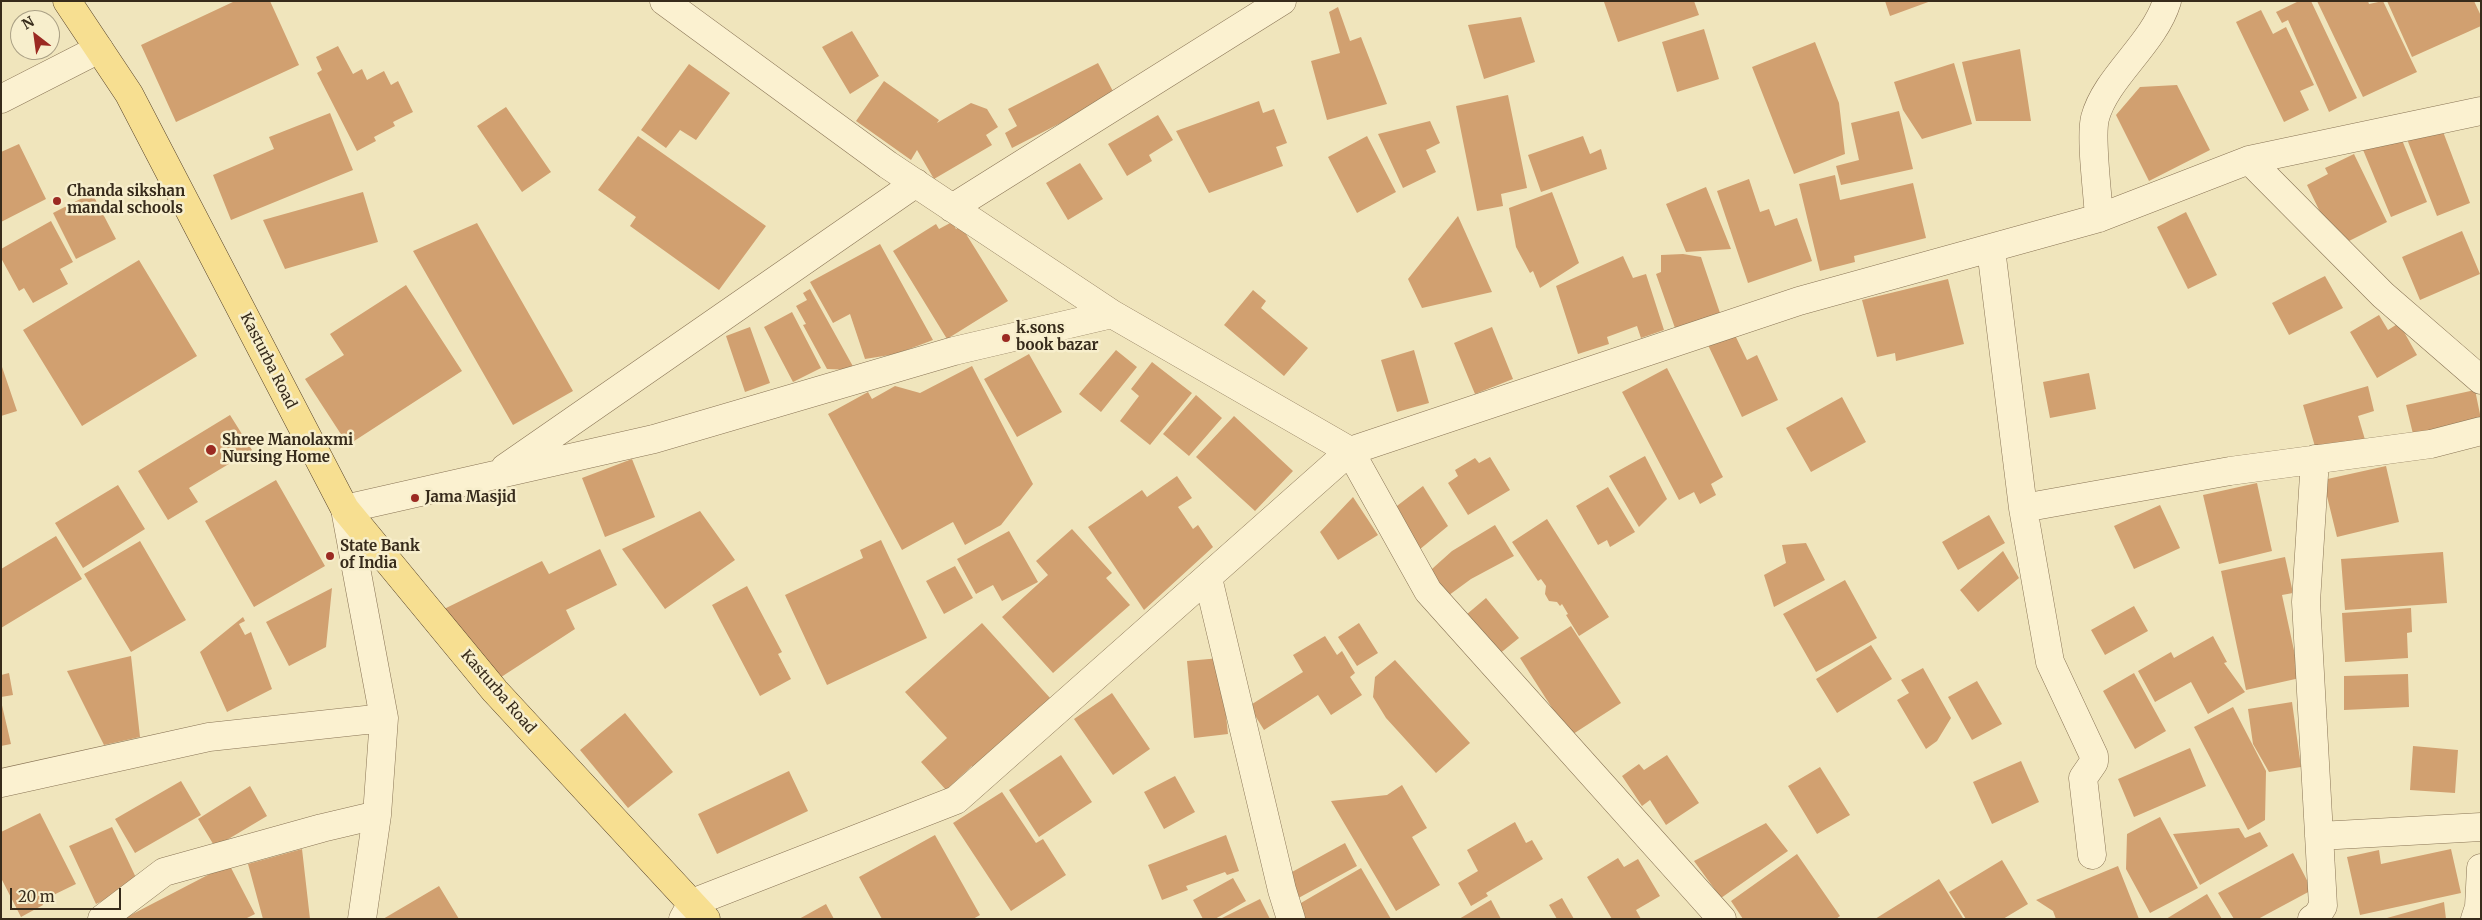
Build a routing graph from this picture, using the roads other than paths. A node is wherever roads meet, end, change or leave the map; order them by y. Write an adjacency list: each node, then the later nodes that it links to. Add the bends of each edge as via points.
1 (67, 1): 5 (main road, Kasturba Road)
2 (664, 1): 9 (street)
3 (1282, 1): 10 (street)
4 (2168, 1): 11 (street, via 2153,31 2104,98 2095,119)
5 (99, 50): 6 (street); 20 (main road, Kasturba Road, via 129,94)
6 (1, 99)
7 (2481, 110): 8 (street)
8 (2249, 160): 11 (street); 14 (street, via 2383,295)
9 (916, 183): 10 (street); 18 (street)
10 (952, 208): 13 (street)
11 (2099, 218): 12 (street)
12 (1991, 249): 16 (street, via 1799,301); 19 (street)
13 (1112, 314): 16 (street); 18 (street, via 954,351 654,440)
14 (2481, 380)
15 (2481, 431): 17 (street, via 2431,444)
16 (1350, 451): 21 (street); 34 (street, via 1428,591)
17 (2315, 459): 19 (street); 26 (street, via 2306,602)
18 (493, 476): 20 (street)
19 (2023, 508): 27 (street, via 2051,666 2094,756 2094,762 2083,778)
20 (345, 509): 22 (street); 30 (main road, Kasturba Road, via 495,691)
21 (1208, 578): 30 (street, via 956,800); 33 (street)
22 (384, 718): 23 (street, via 210,737); 24 (street)
23 (1, 783)
24 (377, 815): 31 (street, via 164,872); 32 (street)
25 (2481, 827): 26 (street)
26 (2319, 836): 35 (street, via 2323,906)
27 (2092, 855)
28 (2481, 868): 29 (street)
29 (2478, 911)
30 (693, 913)
31 (102, 919)
32 (362, 919)
33 (1291, 919)
34 (1722, 919)
35 (2312, 919)

